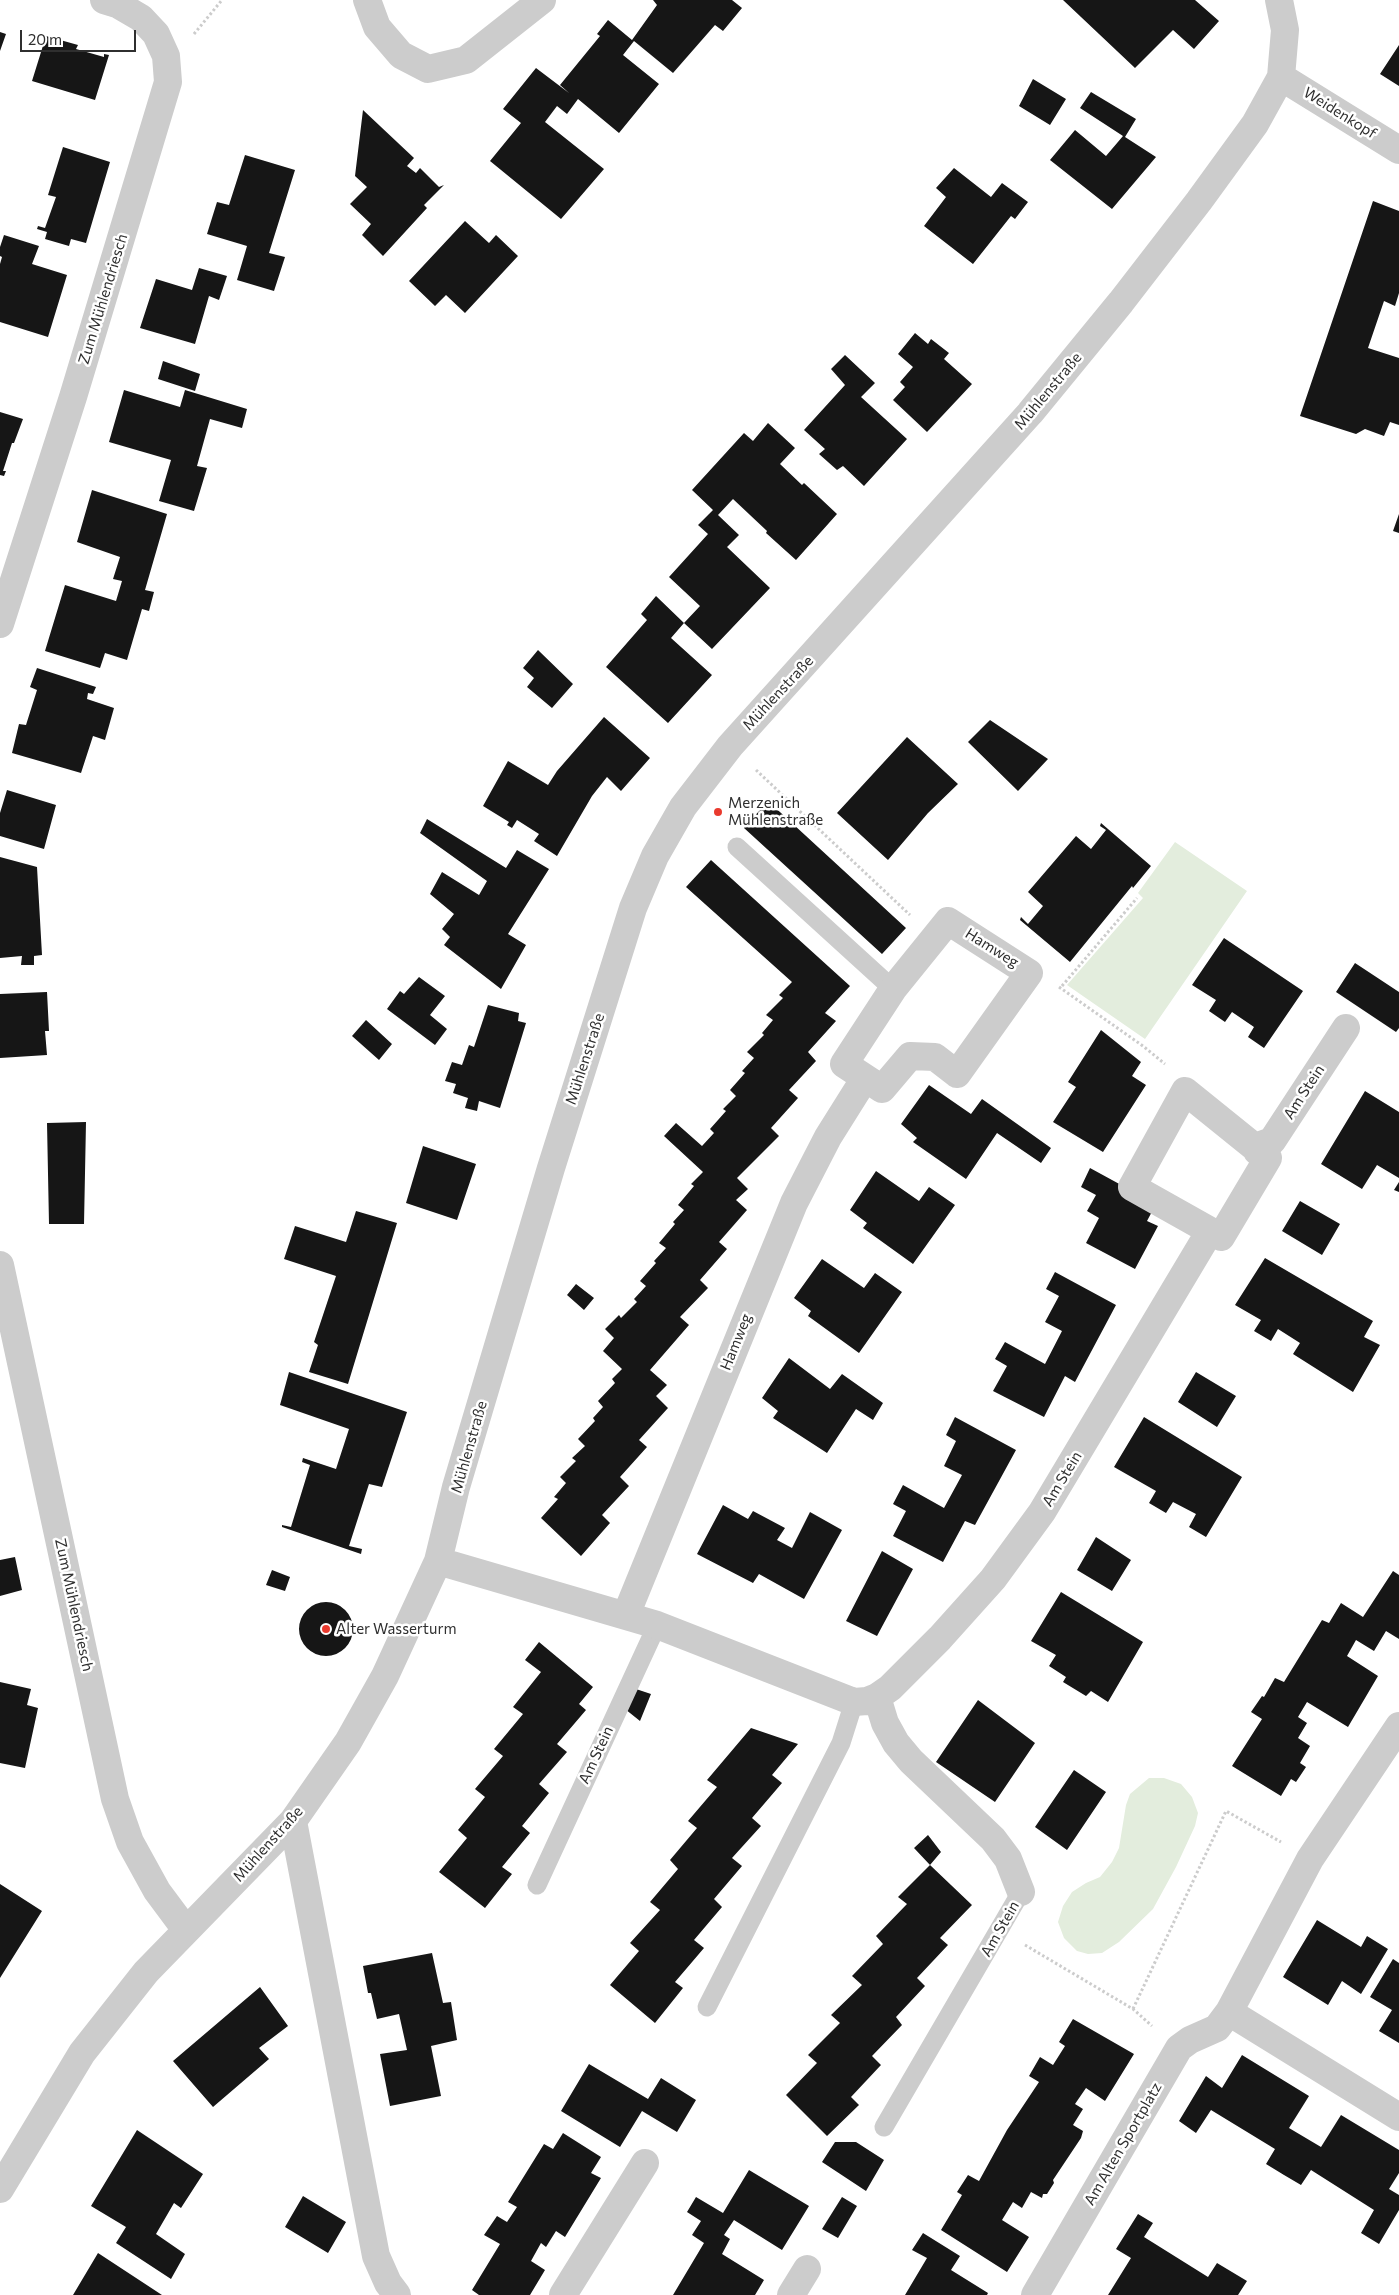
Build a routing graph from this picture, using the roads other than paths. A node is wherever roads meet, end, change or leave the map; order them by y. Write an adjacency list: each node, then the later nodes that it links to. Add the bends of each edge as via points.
1 (104, 0): 7 (street, Zum Mühlendriesch, via 141,18 156,34 166,56 168,82 76,388)
2 (367, 0): 3 (street, via 377,27 401,55 428,69 466,60)
3 (542, 0)
4 (1280, 0): 5 (street, Mühlenstraße, via 1285,30)
5 (1281, 77): 6 (street, Weidenkopf); 15 (street, Mühlenstraße, via 1255,124 1121,302 1036,406 730,746 684,807 655,856 633,908 545,1186 456,1487)
6 (1399, 150)
7 (0, 624)
8 (737, 847): 9 (lane)
9 (893, 989): 11 (street, Hamweg, via 844,1064); 11 (street, Hamweg, via 948,921 1029,972 957,1074 935,1057 910,1056 882,1089)
10 (1346, 1028): 12 (street, Am Stein, via 1272,1140)
11 (865, 1078): 16 (street, Hamweg, via 828,1136 794,1203)
12 (1257, 1151): 13 (street, via 1268,1158 1221,1237); 13 (street, via 1186,1091 1132,1187)
13 (1210, 1231): 18 (street, Am Stein, via 1042,1512 993,1579 890,1688)
14 (0, 1265): 23 (street, Zum Mühlendriesch, via 115,1799 130,1842 157,1891)
15 (438, 1561): 16 (street); 20 (street, Mühlenstraße, via 385,1676 348,1742)
16 (626, 1615): 17 (street)
17 (657, 1625): 18 (street); 21 (lane, Am Stein)
18 (865, 1699): 22 (street, Am Stein, via 911,1761 993,1839 1008,1859); 24 (lane)
19 (1399, 1726): 25 (street, Am Alten Sportplatz, via 1310,1859)
20 (293, 1820): 23 (street, Mühlenstraße); 31 (street, via 376,2256)
21 (537, 1885)
22 (1021, 1892): 27 (lane, Am Stein)
23 (186, 1930): 29 (street, Mühlenstraße, via 146,1972 82,2053)
24 (707, 2007)
25 (1229, 2012): 26 (street); 34 (street, Am Alten Sportplatz, via 1217,2028 1179,2048)
26 (1399, 2117)
27 (884, 2127)
28 (645, 2164): 32 (street)
29 (0, 2189)
30 (807, 2269): 33 (street)
31 (392, 2289)
32 (563, 2295)
33 (791, 2295)
34 (1035, 2295)

